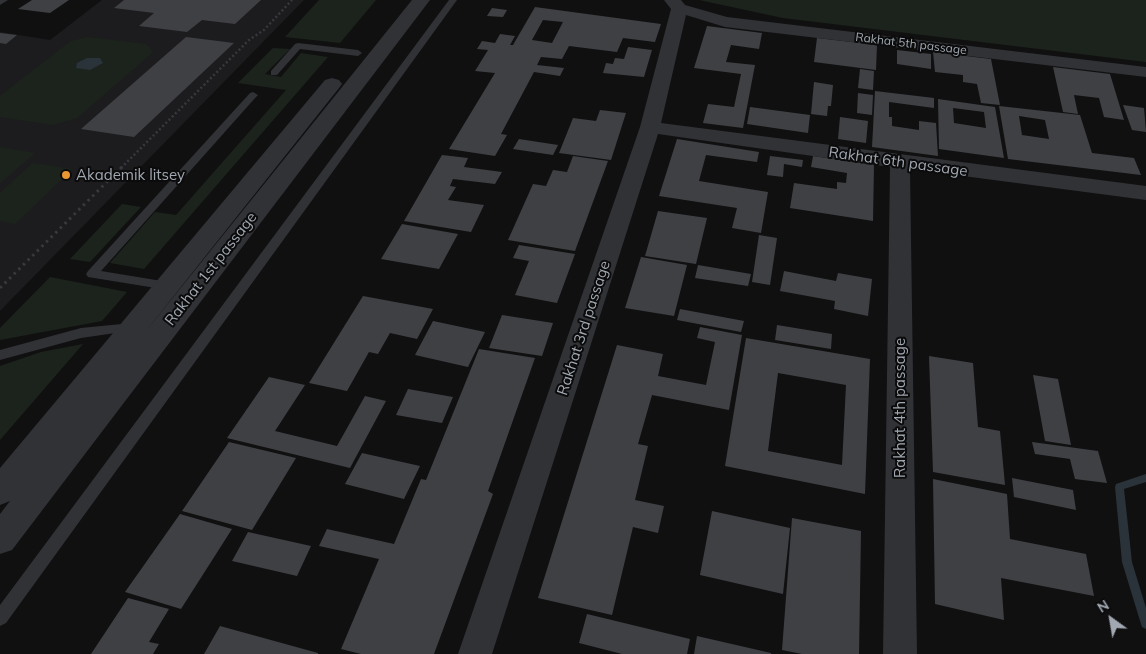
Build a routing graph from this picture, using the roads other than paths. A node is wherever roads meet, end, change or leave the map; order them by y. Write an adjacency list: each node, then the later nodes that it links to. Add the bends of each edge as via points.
1 (4, 0): 5 (lane)
2 (401, 0): 7 (street, Rakhat 1st passage)
3 (421, 0): 18 (street, Rakhat 1st passage)
4 (453, 0): 19 (lane)
5 (0, 3)
6 (676, 4): 8 (street, Rakhat 5th passage, via 725,22); 11 (street, Rakhat 3rd passage)
7 (358, 52): 9 (lane, via 298,46); 14 (street, Rakhat 1st passage)
8 (1146, 72)
9 (274, 73)
10 (253, 95): 14 (lane, via 92,274)
11 (650, 128): 12 (street, Rakhat 6th passage); 20 (street, Rakhat 3rd passage)
12 (900, 162): 13 (street, Rakhat 6th passage); 21 (street, Rakhat 4th passage)
13 (1146, 193)
14 (168, 286): 15 (street, Rakhat 1st passage)
15 (134, 326): 16 (lane, via 81,333); 17 (street, Rakhat 1st passage)
16 (0, 355)
17 (0, 491)
18 (0, 539)
19 (0, 618)
20 (475, 654)
21 (900, 654)

